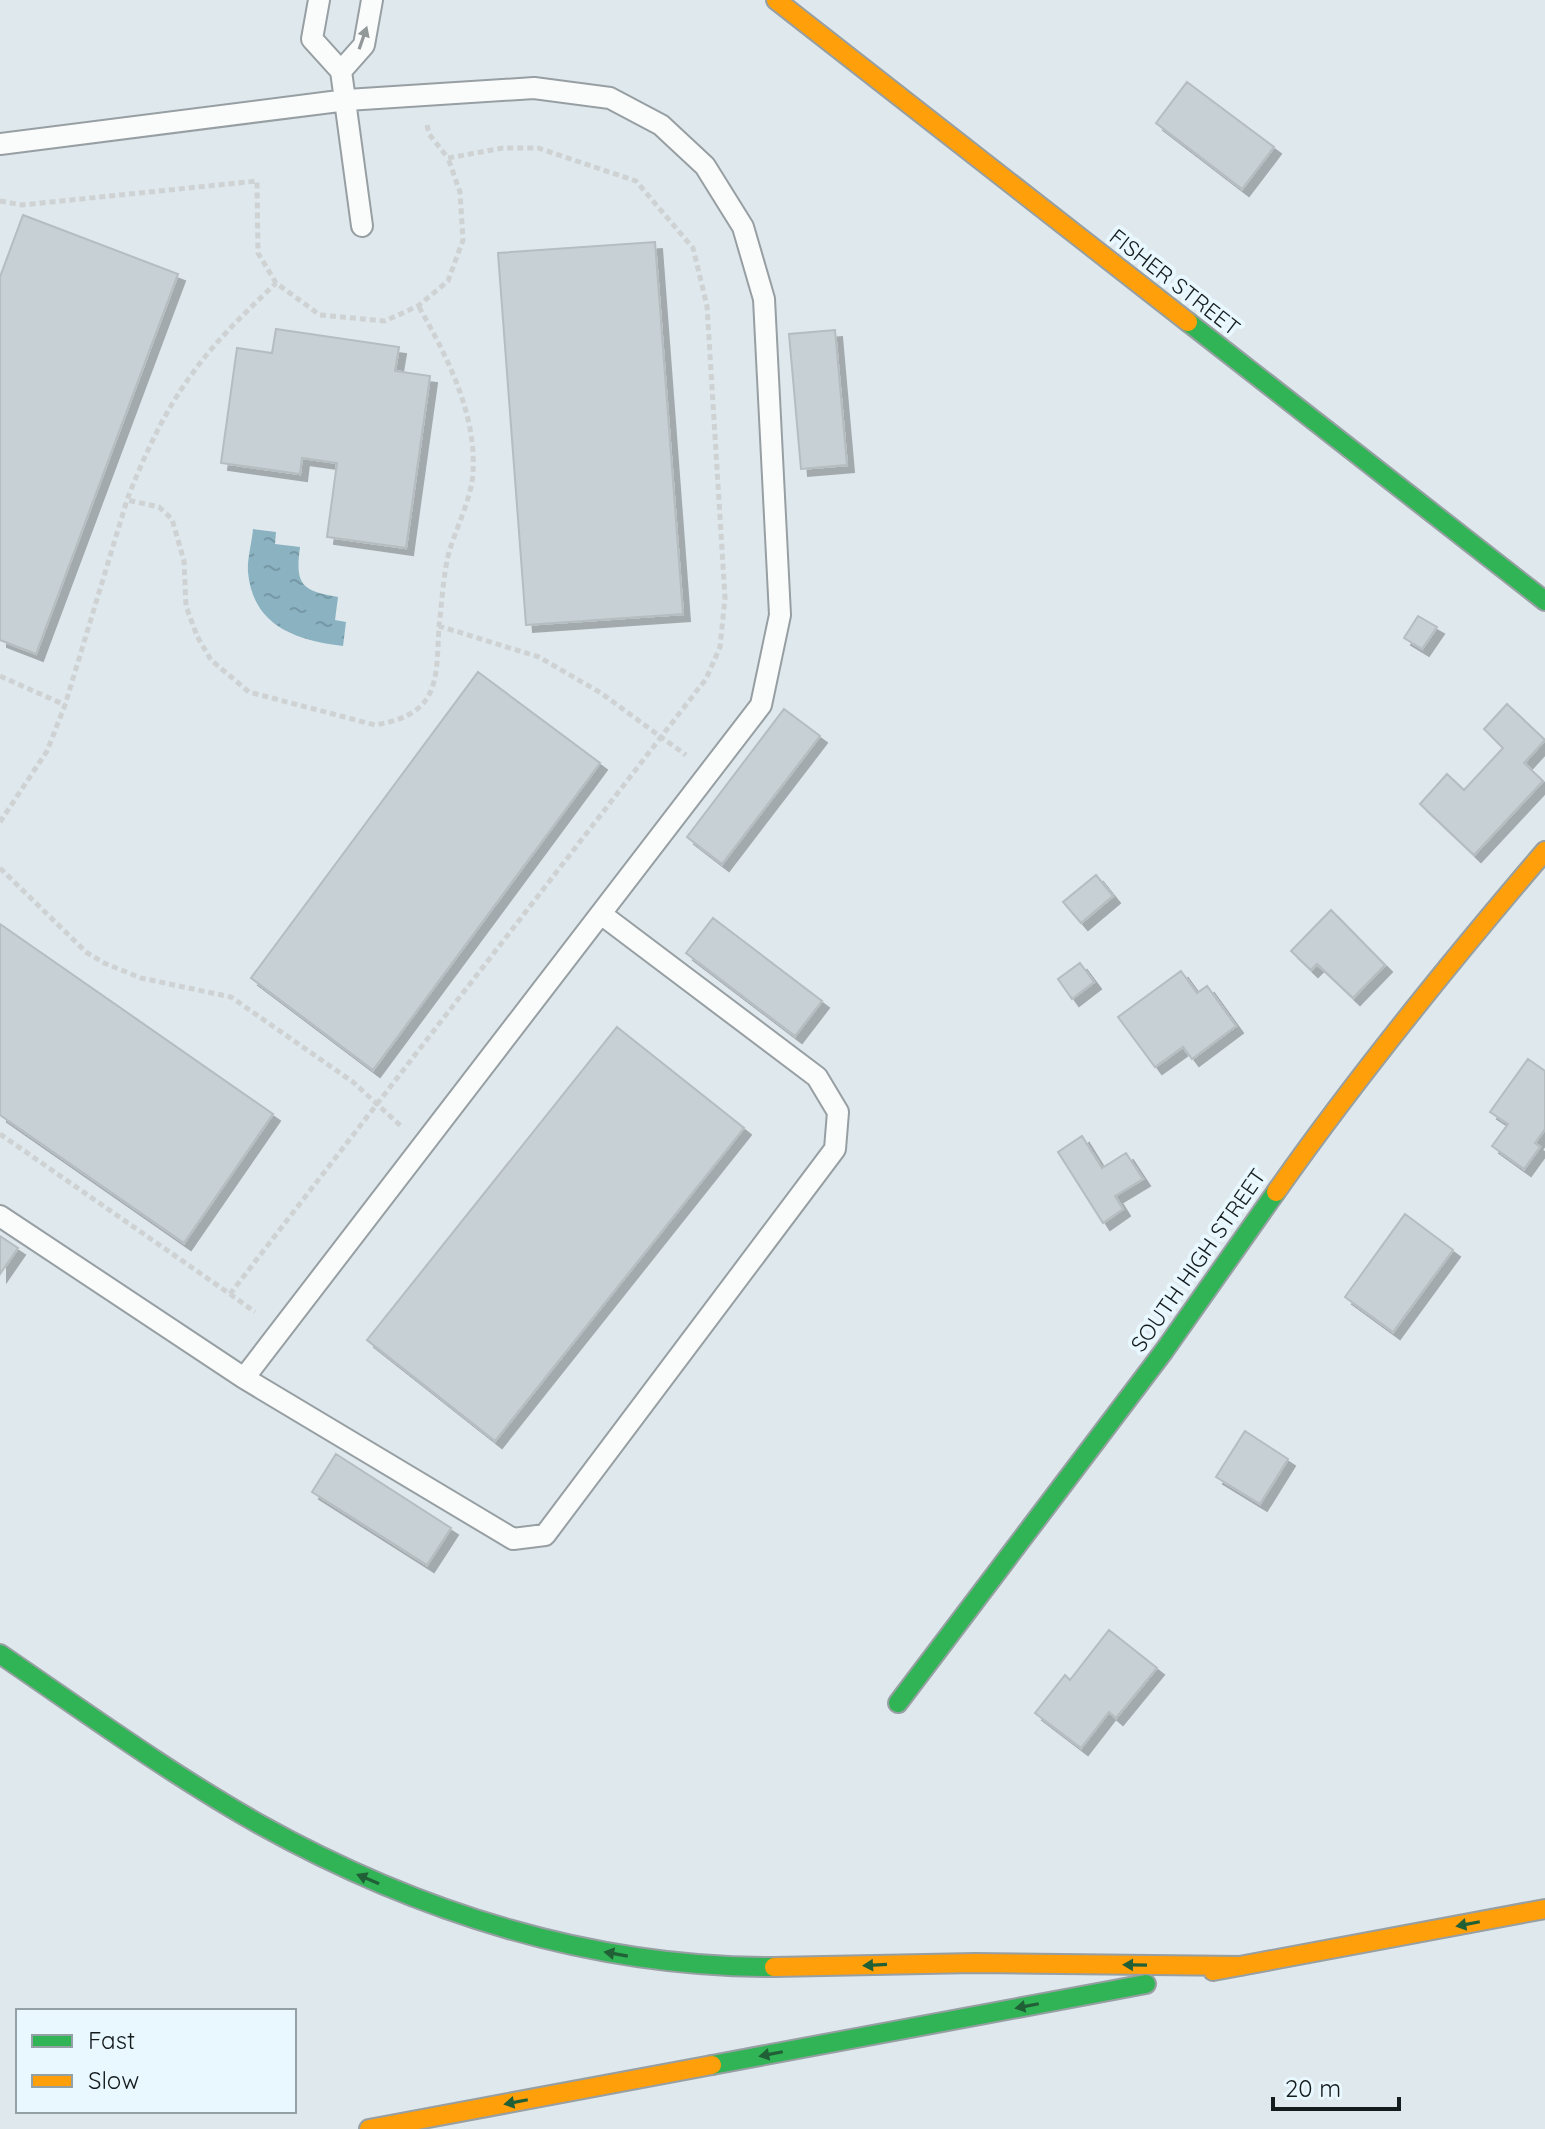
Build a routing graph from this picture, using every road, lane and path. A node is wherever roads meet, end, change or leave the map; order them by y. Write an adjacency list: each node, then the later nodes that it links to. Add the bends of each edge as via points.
1 (319, 0): 4 (lane, via 312,39)
2 (372, 0): 4 (lane, one-way to 2, via 364,45)
3 (776, 0): 14 (main road, FISHER STREET)
4 (341, 71): 6 (lane)
5 (421, 96): 6 (lane); 8 (path, via 429,134); 19 (lane, via 534,88 610,98 661,125 705,166 743,227 764,299 780,615 761,705)
6 (347, 100): 7 (lane); 10 (lane)
7 (0, 144)
8 (448, 158): 12 (path, via 460,192 463,240 448,281); 18 (path, via 538,148 636,181 693,248 707,306 725,598 720,647 706,679)
9 (0, 201): 11 (path, via 22,205 257,181 258,253)
10 (362, 226)
11 (276, 283): 12 (path, via 320,315 385,321); 13 (path, via 229,328 191,376 141,463)
12 (418, 306): 15 (path, via 443,350 470,425 473,453 472,483 448,556)
13 (127, 500): 15 (path, via 159,507 172,519 184,561 186,606 197,636 211,660 249,692 375,725 394,721 423,705 436,679); 17 (path)
14 (1545, 601)
15 (439, 626): 18 (path, via 539,657)
16 (0, 676): 17 (path)
17 (65, 705): 20 (path, via 47,751)
18 (661, 737): 19 (path); 24 (path)
19 (709, 772): 23 (lane)
20 (0, 822)
21 (1545, 851): 30 (main road, SOUTH HIGH STREET, via 1331,1114 1164,1351)
22 (0, 868): 24 (path, via 86,952 141,978 231,997 353,1082)
23 (601, 914): 26 (lane); 28 (lane, via 817,1077 838,1112 835,1149 545,1535 513,1539)
24 (376, 1105): 25 (path, via 230,1294); 26 (path)
25 (0, 1134)
26 (423, 1144): 28 (lane)
27 (0, 1216): 28 (lane)
28 (244, 1378)
29 (0, 1654): 32 (main road, one-way to 29, via 938,1962 732,1967 659,1961 562,1943 387,1887 277,1835)
30 (898, 1703)
31 (1545, 1909): 32 (main road, one-way to 32)
32 (1241, 1966): 33 (main road, one-way to 33)
33 (369, 2129)

